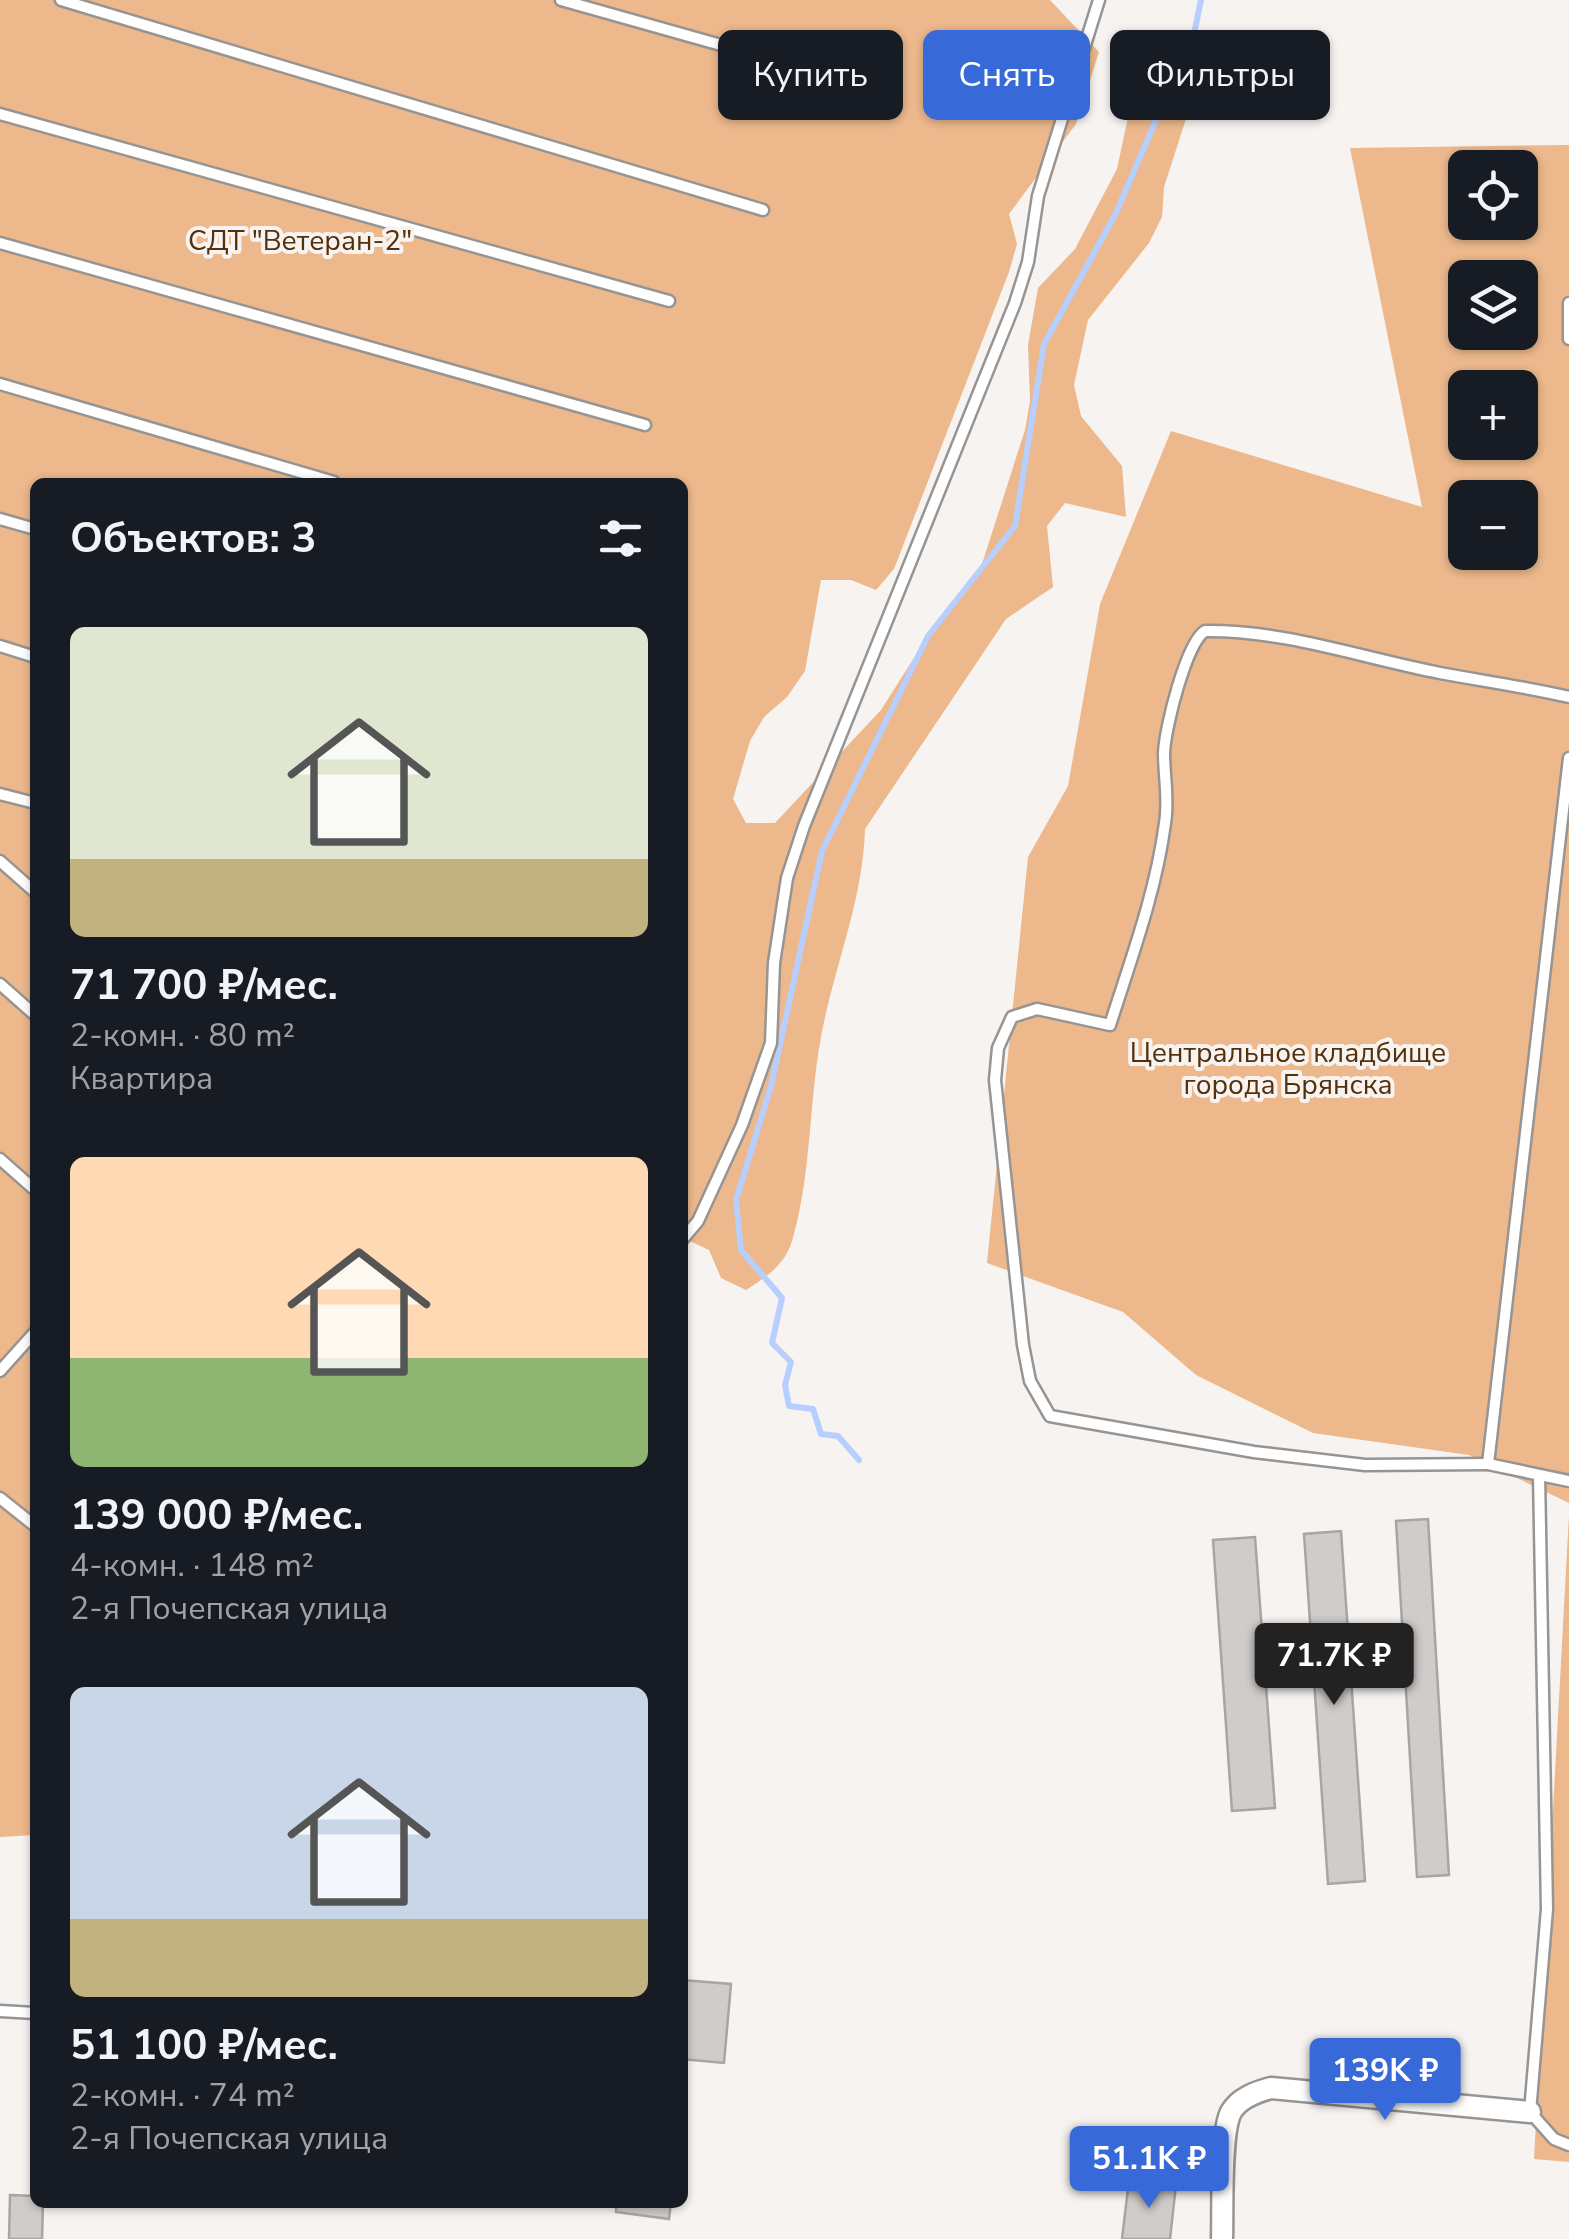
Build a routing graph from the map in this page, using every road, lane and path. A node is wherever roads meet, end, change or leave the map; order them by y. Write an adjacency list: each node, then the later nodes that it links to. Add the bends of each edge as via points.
1 (62, 0): 6 (lane)
2 (561, 0): 4 (lane)
3 (1100, 0): 28 (lane, via 1038,196 1015,304 792,860 774,963 770,1042 725,1164)
4 (718, 45)
5 (0, 114): 8 (lane)
6 (763, 210)
7 (0, 243): 12 (lane)
8 (669, 302)
9 (1569, 308): 10 (lane)
10 (1569, 338)
11 (0, 384): 13 (lane)
12 (645, 424)
13 (320, 478)
14 (0, 519): 15 (lane)
15 (30, 528)
16 (0, 646): 17 (lane)
17 (30, 655)
18 (1569, 697): 31 (lane, via 1348,650 1205,630 1186,660 1164,748 1166,820 1110,1025 1037,1009 1012,1017 998,1048 995,1080 1023,1346 1030,1381 1050,1416 1365,1465)
19 (1569, 758): 31 (lane)
20 (0, 794): 21 (lane)
21 (30, 802)
22 (0, 861): 23 (lane)
23 (30, 888)
24 (0, 984): 25 (lane)
25 (30, 1010)
26 (0, 1159): 27 (lane)
27 (30, 1186)
28 (688, 1233)
29 (30, 1338): 30 (lane)
30 (0, 1371)
31 (1488, 1464): 32 (lane)
32 (1539, 1474): 33 (lane); 38 (lane, via 1548,1909)
33 (1569, 1481)
34 (0, 1498): 35 (lane)
35 (30, 1522)
36 (0, 2010): 37 (lane)
37 (30, 2012)
38 (1530, 2112): 39 (lane); 40 (street, via 1271,2088 1250,2094 1231,2112)
39 (1569, 2145)
40 (1222, 2239)

